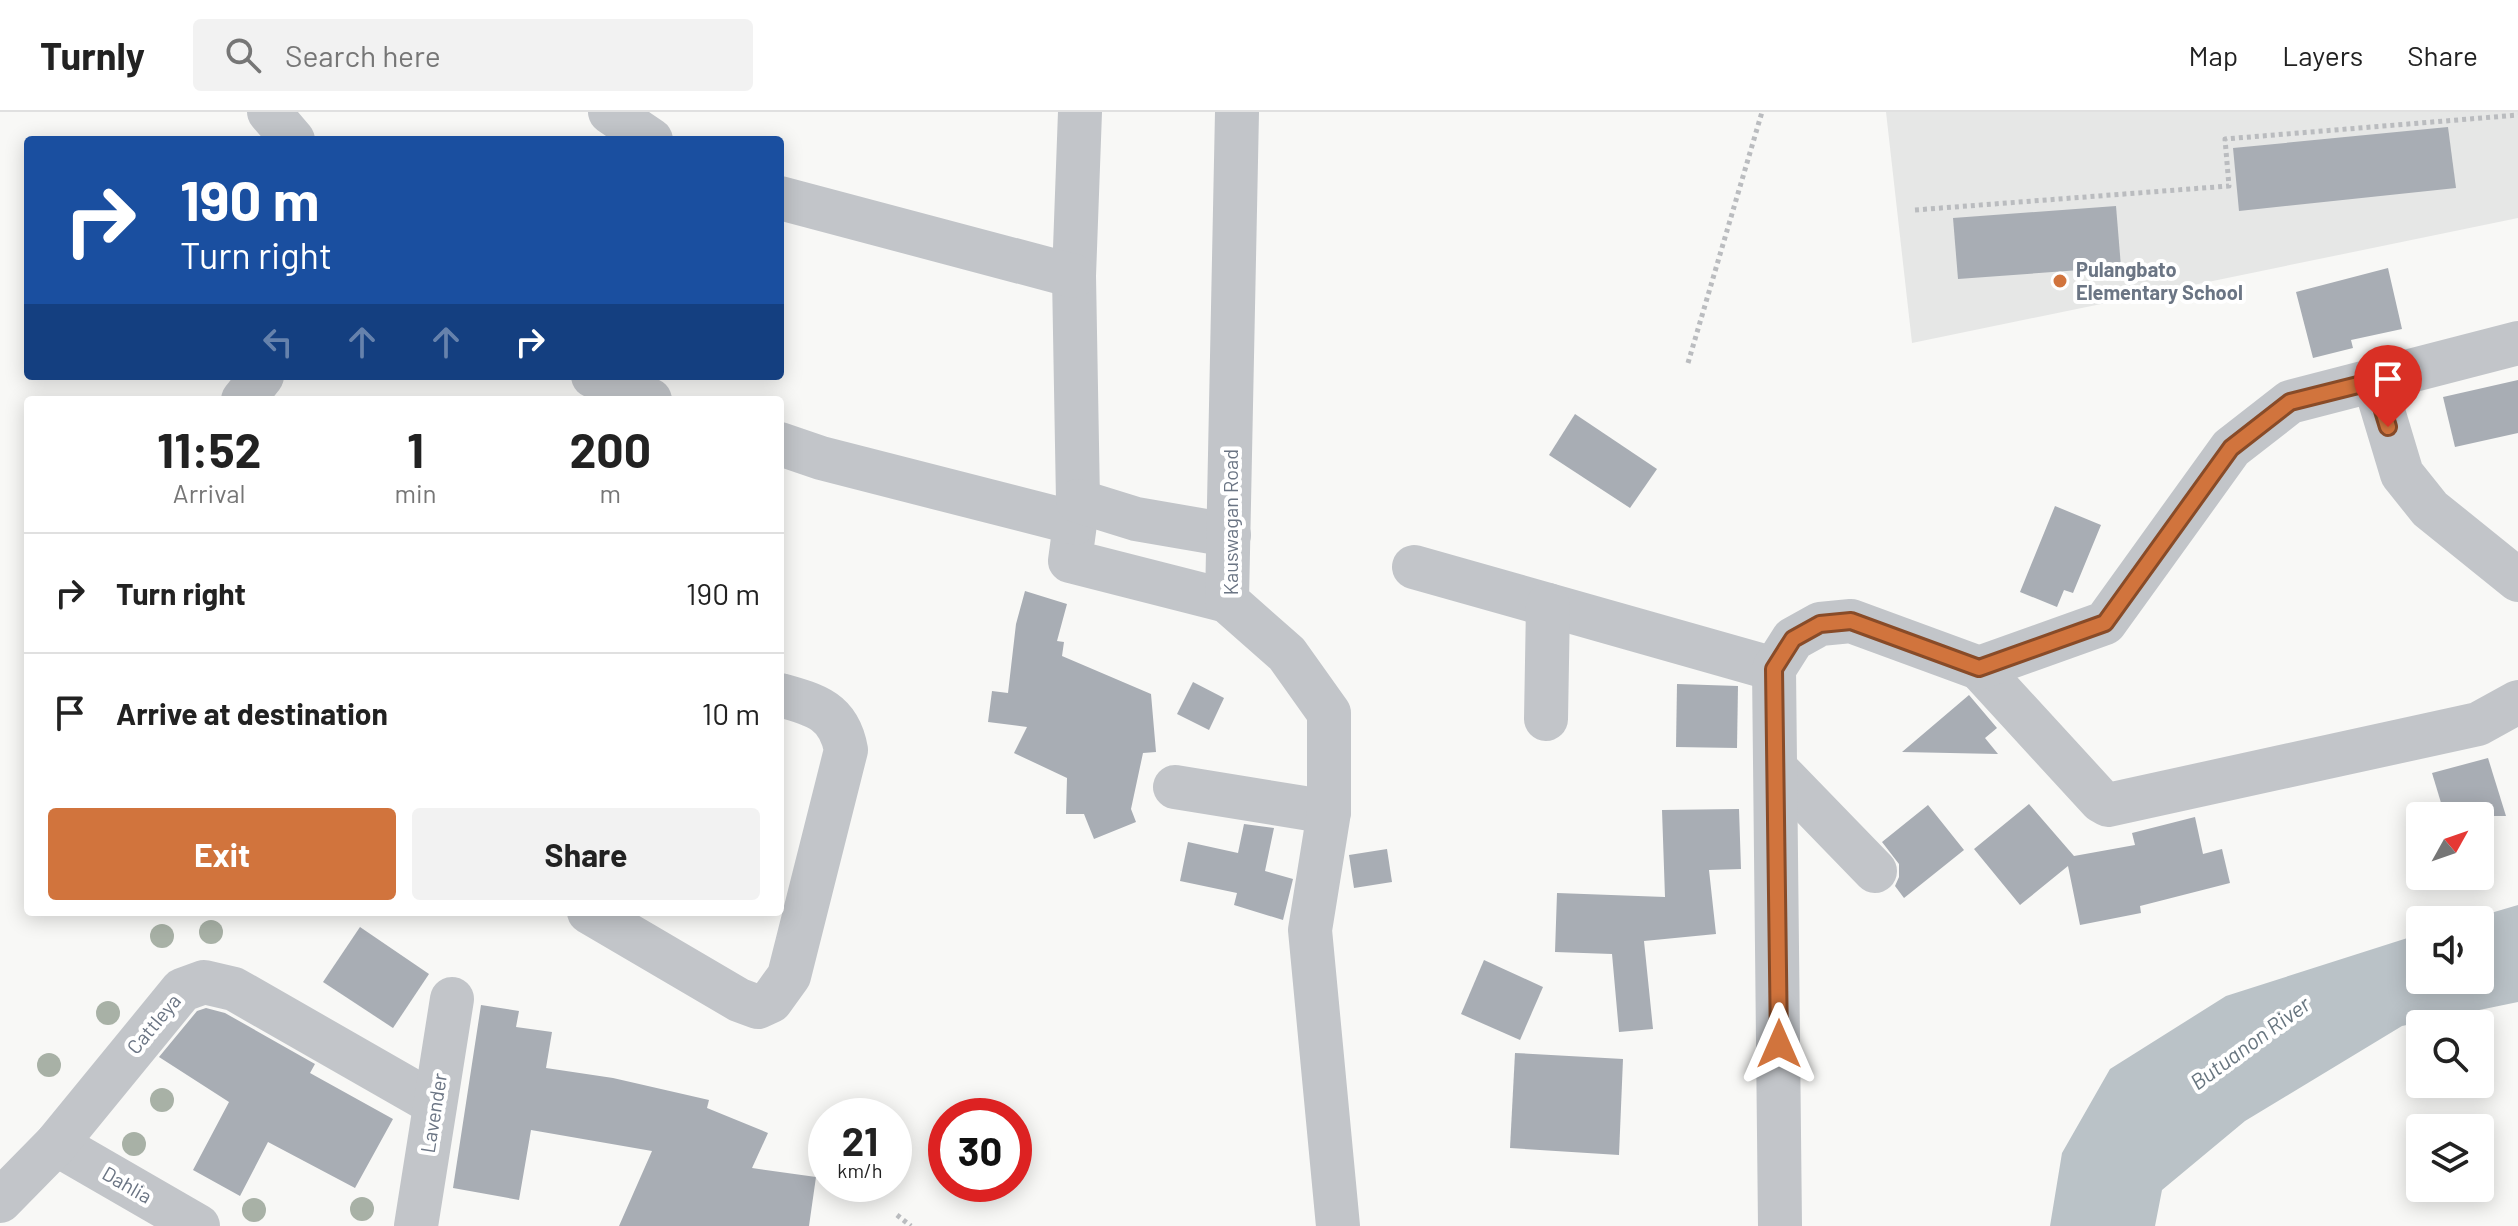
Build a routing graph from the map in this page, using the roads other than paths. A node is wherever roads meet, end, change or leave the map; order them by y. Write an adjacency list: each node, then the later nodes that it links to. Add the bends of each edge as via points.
1 (269, 112): 5 (street)
2 (610, 112): 6 (street)
3 (1080, 112): 8 (street)
4 (1237, 112): 17 (street, Kauswagan Road)
5 (290, 136)
6 (645, 136)
7 (784, 199): 8 (street)
8 (1074, 276): 16 (street)
9 (2518, 343): 12 (street)
10 (259, 380): 13 (street)
11 (602, 380): 14 (street)
12 (2374, 381): 19 (street, via 2402,474 2430,509); 22 (street, via 2290,402 2231,448 2105,623)
13 (246, 396)
14 (640, 396)
15 (784, 445): 16 (street, via 821,458)
16 (1076, 512): 17 (street); 20 (street, via 1070,561)
17 (1229, 535): 20 (street, Kauswagan Road)
18 (1414, 567): 21 (street)
19 (2518, 580)
20 (1227, 601): 29 (street, Kauswagan Road, via 1287,654 1329,713)
21 (1548, 605): 23 (street); 26 (street)
22 (1979, 668): 23 (street, via 1851,621 1820,624 1793,639); 25 (street, via 2108,805 2478,724)
23 (1774, 669): 27 (street)
24 (784, 696): 31 (street, via 812,704 837,721 846,750 789,976 771,1001 758,1007 739,1000)
25 (2518, 702)
26 (1546, 719)
27 (1777, 770): 30 (street); 39 (street)
28 (1175, 787): 29 (street)
29 (1329, 812): 38 (street, Kauswagan Road, via 1310,930)
30 (1875, 871)
31 (596, 916)
32 (452, 999): 33 (street, Lavender)
33 (435, 1104): 34 (street, Cattleya, via 234,989 204,982 182,990); 37 (street, Lavender)
34 (56, 1144): 35 (street, Cattleya); 36 (street, Dahlia)
35 (0, 1201)
36 (198, 1226)
37 (416, 1226)
38 (1338, 1226)
39 (1780, 1226)

